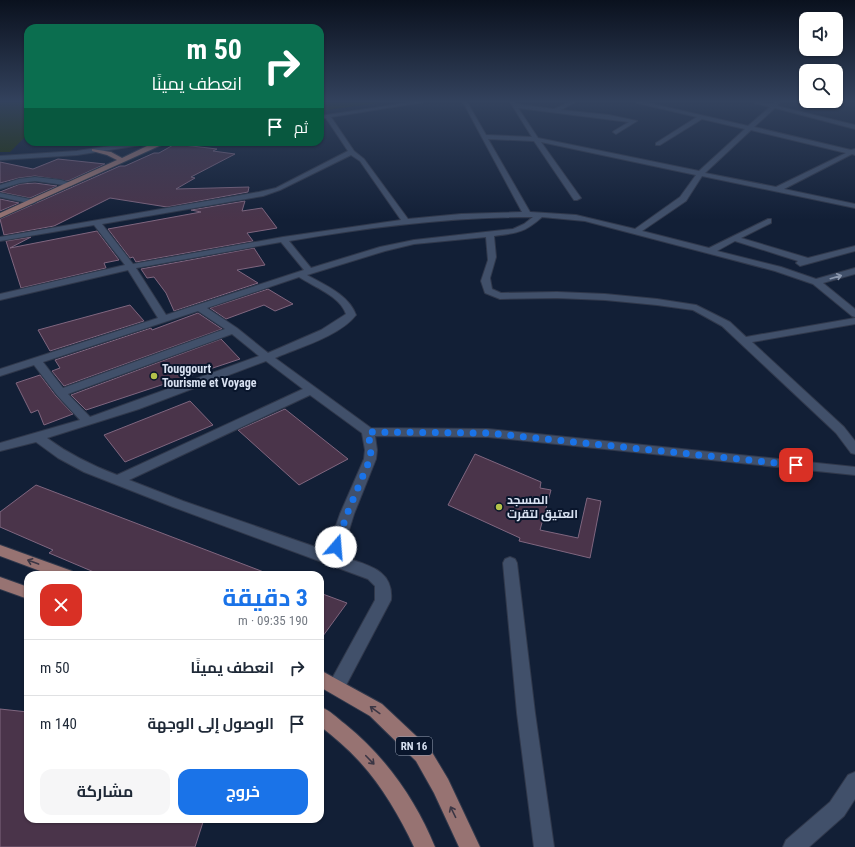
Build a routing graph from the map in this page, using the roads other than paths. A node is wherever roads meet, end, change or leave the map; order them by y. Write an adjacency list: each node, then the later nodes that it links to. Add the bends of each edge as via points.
1 (344, 142): 12 (street)
2 (487, 142): 24 (street)
3 (538, 142): 21 (street)
4 (548, 142): 16 (street)
5 (662, 142): 8 (street)
6 (734, 142): 16 (street)
7 (810, 142): 13 (street)
8 (658, 144)
9 (121, 146): 11 (street)
10 (153, 146): 15 (main road)
11 (94, 150): 14 (street, via 61,155); 15 (main road, via 112,154)
12 (352, 152): 27 (street, via 362,160); 29 (street, via 271,191)
13 (854, 152): 19 (street)
14 (0, 158)
15 (122, 161): 17 (main road)
16 (702, 173): 19 (street); 31 (street, via 683,198)
17 (71, 184): 18 (street, via 31,179); 22 (main road)
18 (0, 187)
19 (778, 189): 23 (street)
20 (0, 195): 22 (street)
21 (577, 198)
22 (32, 202): 26 (main road)
23 (855, 206)
24 (527, 214): 25 (street); 30 (street)
25 (540, 214): 31 (street, via 576,217); 32 (street, via 522,229)
26 (0, 216)
27 (405, 220): 30 (street); 35 (street)
28 (768, 221): 33 (street)
29 (97, 223): 34 (street); 39 (street)
30 (476, 225): 32 (street); 42 (street)
31 (636, 232): 37 (street)
32 (490, 234): 50 (street, via 492,259 486,273 486,285 488,291 494,294 605,297 679,304 708,314 726,324)
33 (734, 238): 37 (street); 38 (street)
34 (0, 239)
35 (283, 239): 39 (street); 42 (street)
36 (855, 248): 38 (street)
37 (710, 251): 40 (street)
38 (808, 261): 40 (street)
39 (131, 267): 44 (street); 47 (street)
40 (778, 269): 43 (street)
41 (855, 271): 43 (street, one-way to 41)
42 (304, 272): 45 (street); 51 (street, via 349,306 351,315 348,320)
43 (816, 282): 46 (street)
44 (0, 297)
45 (199, 307): 47 (street); 49 (street)
46 (855, 314)
47 (163, 318): 52 (street)
48 (855, 321): 50 (street)
49 (233, 330): 51 (street); 55 (street)
50 (744, 340): 60 (street, via 840,430)
51 (267, 357): 54 (street); 56 (street)
52 (37, 362): 53 (street); 55 (street)
53 (0, 373)
54 (311, 390): 57 (street); 62 (street)
55 (61, 393): 56 (street)
56 (88, 422): 58 (street)
57 (368, 432): 61 (street, via 488,433); 64 (street, via 370,459 347,514)
58 (39, 438): 59 (street); 62 (street, via 62,455)
59 (0, 447)
60 (855, 450)
61 (855, 472)
62 (117, 480): 64 (street)
63 (0, 550): 66 (main road, one-way to 63)
64 (332, 560): 70 (street, via 378,577 384,590 383,600)
65 (510, 563): 75 (street)
66 (56, 571)
67 (0, 583): 68 (main road)
68 (24, 592)
69 (324, 680): 70 (main road, RN 16)
70 (337, 686): 74 (main road, RN 16, one-way to 70, via 423,755 376,710)
71 (324, 718): 73 (main road, one-way to 73, via 350,739 379,769 412,820)
72 (855, 782): 76 (street, via 837,809)
73 (425, 847)
74 (470, 847)
75 (544, 847)
76 (793, 847)

